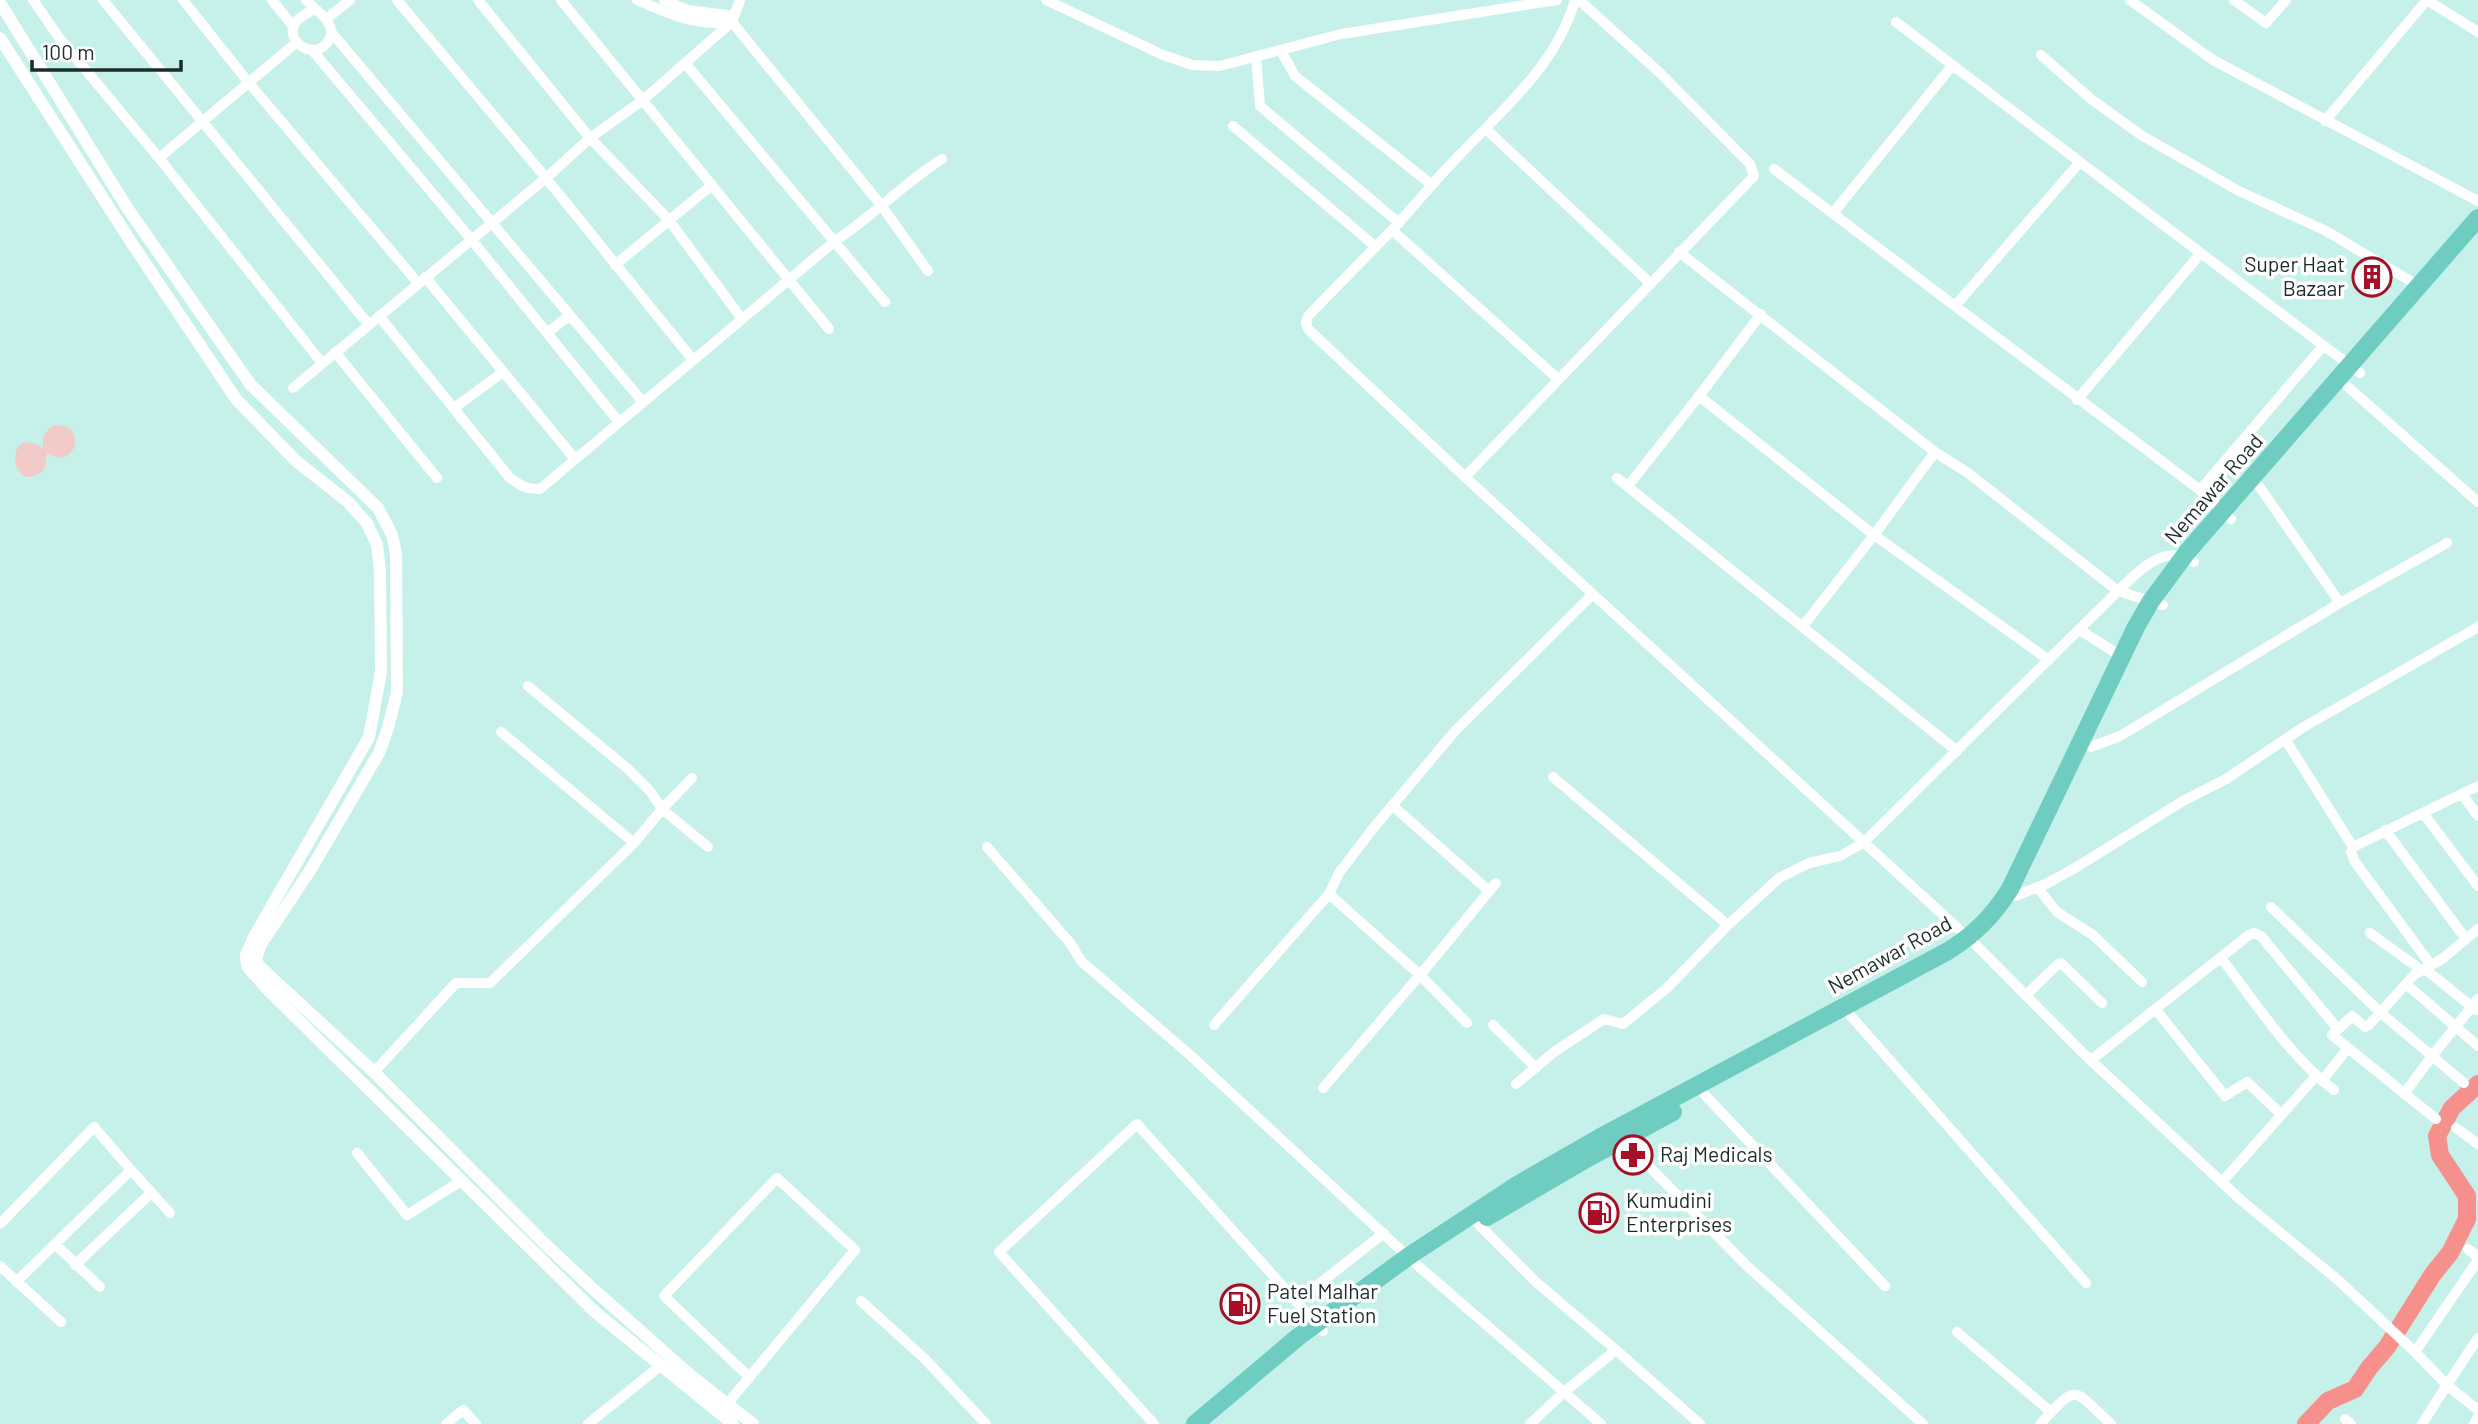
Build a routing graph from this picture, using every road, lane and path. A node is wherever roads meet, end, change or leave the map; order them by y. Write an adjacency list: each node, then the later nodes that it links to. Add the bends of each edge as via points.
1 (33, 0): 42 (street)
2 (103, 0): 38 (street)
3 (183, 0): 35 (street)
4 (272, 0): 24 (street)
5 (350, 0): 21 (street)
6 (397, 0): 46 (street)
7 (478, 0): 41 (street)
8 (561, 0): 36 (street)
9 (637, 0): 22 (street, via 687,21 712,24)
10 (664, 0): 22 (street)
11 (740, 0): 22 (street)
12 (1046, 0): 32 (street, via 1136,44 1192,65 1220,66)
13 (1557, 0): 30 (street, via 1341,34)
14 (1577, 0): 40 (street, via 1558,44); 60 (street, via 1659,72 1751,163 1754,176)
15 (2130, 0): 37 (street, via 2213,60)
16 (2234, 0): 17 (street, via 2266,23)
17 (2286, 0)
18 (2426, 0): 25 (street); 37 (street)
19 (0, 3): 163 (street, via 128,209 250,384 378,509 392,535 397,692 388,728 379,753 260,946 256,960)
20 (310, 4): 21 (street); 24 (street)
21 (326, 19): 26 (street)
22 (733, 19): 33 (street); 50 (street)
23 (1896, 22): 34 (street)
24 (293, 26): 28 (street)
25 (2478, 32)
26 (332, 33): 29 (street, via 321,49); 54 (street)
27 (0, 38): 174 (street, via 236,399 296,461 347,501 367,523 377,545 381,672 369,737 246,955 252,974)
28 (297, 42): 29 (street); 35 (street)
29 (312, 50): 57 (street)
30 (1281, 51): 32 (street); 48 (street, via 1295,76)
31 (2041, 55): 67 (street, via 2141,135)
32 (1256, 57): 55 (street, via 1260,106)
33 (685, 63): 36 (street); 58 (street)
34 (1952, 66): 44 (street); 51 (street)
35 (249, 83): 38 (street); 64 (street)
36 (643, 100): 41 (street); 47 (street)
37 (2325, 121): 49 (street)
38 (202, 123): 42 (street); 74 (street)
39 (1233, 126): 59 (street)
40 (1486, 129): 48 (street); 66 (street)
41 (590, 138): 46 (street); 53 (street)
42 (159, 158): 80 (street)
43 (942, 159): 50 (street)
44 (2080, 162): 61 (street); 69 (street)
45 (1774, 169): 51 (street)
46 (546, 178): 54 (street); 62 (street)
47 (712, 185): 53 (street); 65 (street)
48 (1432, 185): 55 (street)
49 (2478, 201)
50 (881, 205): 58 (street); 63 (street)
51 (1833, 213): 69 (street)
52 (2478, 218): 67 (highway, Nemawar Road)
53 (669, 220): 62 (street); 73 (street)
54 (492, 221): 57 (street); 71 (street)
55 (1396, 226): 59 (street); 83 (street)
56 (2478, 236): 82 (highway, Nemawar Road)
57 (471, 239): 64 (street); 76 (street)
58 (835, 241): 65 (street); 68 (street)
59 (1376, 247): 92 (street, via 1306,323 1347,368)
60 (1679, 252): 66 (street); 70 (street)
61 (2201, 253): 77 (street); 86 (street)
62 (615, 265): 79 (street)
63 (928, 271)
64 (421, 280): 72 (street); 81 (street)
65 (789, 280): 73 (street); 75 (street)
66 (1651, 284): 83 (street)
67 (2419, 286): 82 (highway, Nemawar Road)
68 (885, 302)
69 (1955, 306): 86 (street)
70 (1761, 314): 85 (street); 90 (street)
71 (570, 315): 76 (street); 87 (street)
72 (379, 316): 74 (street); 88 (street)
73 (742, 319): 79 (street)
74 (369, 325): 78 (street)
75 (828, 329)
76 (547, 333): 89 (street)
77 (2323, 346): 82 (street); 97 (street)
78 (335, 352): 80 (street); 93 (street)
79 (693, 360): 87 (street)
80 (322, 363): 84 (street)
81 (503, 372): 88 (street); 91 (street)
82 (2353, 375): 96 (highway, Nemawar Road); 98 (street); 99 (highway, Nemawar Road)
83 (1558, 379): 92 (street)
84 (293, 388)
85 (1699, 396): 95 (street); 100 (street)
86 (2077, 400): 97 (street)
87 (643, 402): 89 (street)
88 (453, 408): 91 (street, via 510,478 522,486 540,489)
89 (619, 422): 91 (street)
90 (1935, 452): 100 (street); 103 (street)
91 (575, 459)
92 (1465, 477): 104 (street)
93 (437, 478)
94 (1617, 478): 95 (street)
95 (1628, 486): 107 (street)
96 (2259, 486): 99 (highway, Nemawar Road); 106 (street)
97 (2200, 490): 99 (street)
98 (2478, 502)
99 (2227, 515): 102 (highway, Nemawar Road)
100 (1874, 535): 107 (street); 111 (street)
101 (2447, 542): 106 (street)
102 (2189, 559): 103 (street, via 2173,555 2145,564); 105 (highway, Nemawar Road)
103 (2119, 591): 105 (street); 109 (street)
104 (1593, 594): 121 (street, via 1454,730); 126 (street)
105 (2157, 603): 110 (highway, Nemawar Road); 115 (highway, Nemawar Road)
106 (2340, 603): 115 (street, via 2120,736)
107 (1803, 626): 116 (street)
108 (2478, 627): 114 (street)
109 (2080, 630): 110 (street); 111 (street)
110 (2122, 657): 140 (highway, Nemawar Road, via 2010,889)
111 (2049, 660): 116 (street)
112 (528, 686): 122 (street, via 628,769)
113 (501, 732): 127 (street)
114 (2285, 740): 130 (street); 132 (street)
115 (2091, 747): 134 (highway, Nemawar Road)
116 (1956, 751): 126 (street)
117 (1553, 777): 136 (street)
118 (692, 778): 122 (street)
119 (2478, 786): 120 (street)
120 (2462, 794): 123 (street); 124 (street)
121 (1392, 805): 133 (street, via 1339,873); 143 (street, via 1493,887)
122 (662, 809): 127 (street); 128 (street)
123 (2423, 813): 125 (street); 131 (street)
124 (2478, 816)
125 (2385, 830): 130 (street); 139 (street)
126 (1863, 843): 136 (street, via 1779,878); 140 (street)
127 (634, 844): 163 (street, via 490,983 456,983)
128 (708, 847)
129 (987, 847): 187 (street, via 1082,961)
130 (2353, 847): 142 (street, via 2355,862)
131 (2478, 886)
132 (2037, 887): 134 (street); 145 (street, via 2057,912 2093,934)
133 (1329, 894): 143 (street); 154 (street)
134 (2015, 897): 140 (highway, Nemawar Road, via 1992,930)
135 (2271, 907): 151 (street)
136 (1728, 925): 162 (street, via 1667,988 1622,1024 1604,1019)
137 (2478, 929): 139 (street)
138 (2370, 933): 142 (street)
139 (2466, 939): 142 (street)
140 (1971, 941): 144 (highway, Nemawar Road, via 1964,953); 147 (street)
141 (2221, 958): 150 (street); 156 (street, via 2249,935 2261,936); 164 (street)
142 (2425, 968): 146 (street); 149 (street)
143 (1420, 975): 153 (street); 167 (street)
144 (1906, 979): 152 (highway, Nemawar Road); 178 (highway, Nemawar Road)
145 (2142, 982)
146 (2406, 984): 151 (street); 157 (street)
147 (2026, 995): 148 (street, via 2061,963); 161 (street)
148 (2102, 1003)
149 (2476, 1006): 157 (street)
150 (2156, 1010): 161 (street); 172 (street, via 2225,1096 2247,1082)
151 (2381, 1013): 156 (street, via 2365,1027 2352,1016); 160 (street)
152 (1850, 1015): 169 (highway, Nemawar Road); 195 (street)
153 (1467, 1023)
154 (1214, 1025)
155 (1493, 1025): 162 (street)
156 (2337, 1028): 159 (street, via 2332,1035)
157 (2456, 1028): 158 (street); 160 (street)
158 (2478, 1046)
159 (2347, 1049): 164 (street); 170 (street)
160 (2432, 1056): 165 (street); 170 (street)
161 (2091, 1060): 182 (street)
162 (1536, 1068): 166 (street)
163 (374, 1072): 171 (street)
164 (2318, 1079): 168 (street); 172 (street)
165 (2464, 1083)
166 (1516, 1084)
167 (1323, 1088)
168 (2334, 1090)
169 (1704, 1094): 176 (highway, Nemawar Road); 196 (street)
170 (2404, 1094): 173 (street)
171 (414, 1111): 174 (street); 210 (street, via 545,1244)
172 (2281, 1114): 182 (street)
173 (2436, 1119)
174 (402, 1124): 181 (street)
175 (2456, 1128): 177 (street)
176 (1623, 1140): 178 (highway, Nemawar Road); 226 (street, via 1747,1266)
177 (2478, 1144)
178 (1590, 1150): 185 (highway, Nemawar Road); 191 (highway, Nemawar Road, via 1517,1185)
179 (357, 1153): 181 (street, via 407,1216)
180 (131, 1170): 183 (street); 186 (street, via 94,1127); 188 (street)
181 (461, 1181): 206 (street, via 595,1312)
182 (2222, 1182): 205 (street, via 2338,1280)
183 (151, 1193): 184 (street); 192 (street)
184 (170, 1213)
185 (1477, 1223): 191 (highway, Nemawar Road); 204 (street, via 1536,1282)
186 (0, 1224)
187 (1384, 1233): 191 (street); 199 (street)
188 (56, 1245): 192 (street); 194 (street)
189 (2468, 1249): 190 (street)
190 (2478, 1259): 205 (street)
191 (1413, 1260): 201 (highway, Nemawar Road); 209 (street)
192 (75, 1265): 197 (street)
193 (0, 1266): 194 (street)
194 (16, 1282): 200 (street)
195 (2086, 1283)
196 (1885, 1286)
197 (100, 1287)
198 (861, 1301): 219 (street, via 925,1359)
199 (1296, 1302): 201 (street); 220 (street, via 1136,1124 999,1252)
200 (61, 1322)
201 (1319, 1327): 221 (highway, Nemawar Road); 222 (highway, Nemawar Road)
202 (1957, 1332): 212 (street)
203 (2478, 1338): 208 (street)
204 (1616, 1350): 209 (street); 225 (street)
205 (2414, 1352): 208 (street)
206 (659, 1367): 210 (street); 216 (street)
207 (748, 1376): 207 (street, via 855,1250 777,1178 664,1296); 210 (street)
208 (2447, 1385): 211 (street); 229 (street)
209 (1563, 1393): 223 (street); 224 (street)
210 (723, 1408): 217 (street); 218 (street)
211 (2478, 1410)
212 (2051, 1412): 227 (street); 228 (street, via 2075,1393)
213 (2478, 1417): 230 (street)
214 (446, 1424): 215 (street, via 463,1410)
215 (476, 1424)
216 (588, 1424)
217 (733, 1424)
218 (753, 1424)
219 (986, 1424)
220 (1154, 1424)
221 (1195, 1424)
222 (1210, 1424)
223 (1530, 1424)
224 (1601, 1424)
225 (1700, 1424)
226 (1923, 1424)
227 (2040, 1424)
228 (2112, 1424)
229 (2423, 1424)
230 (2474, 1424)

